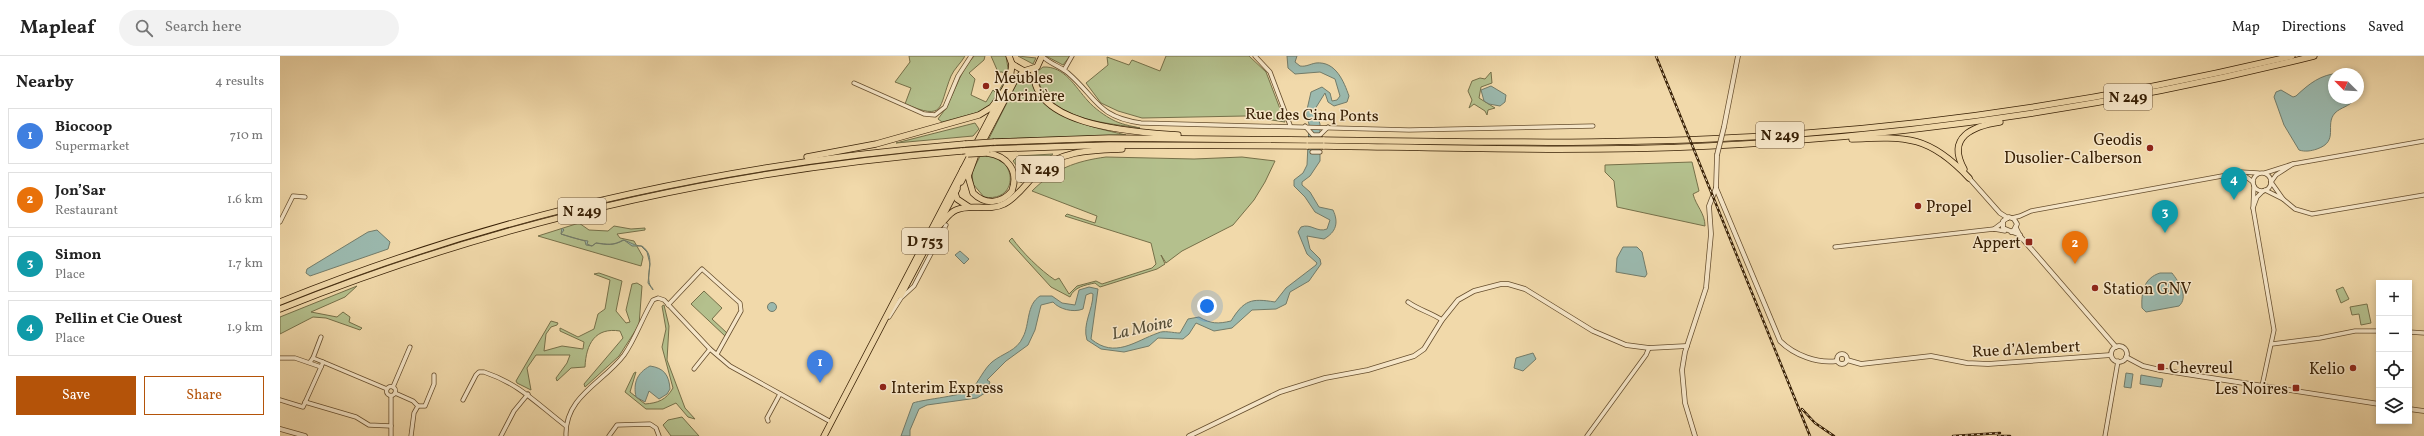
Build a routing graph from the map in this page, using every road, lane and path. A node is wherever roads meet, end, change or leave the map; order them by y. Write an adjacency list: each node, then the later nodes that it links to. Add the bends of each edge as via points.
1 (971, 56): 15 (street, via 958,76 945,107 935,115 924,114)
2 (1009, 56): 10 (main road)
3 (1042, 56): 9 (street, Rue des Cinq Ponts); 11 (main road)
4 (1072, 56): 13 (street)
5 (1255, 56): 18 (street, via 1270,72)
6 (1738, 56): 40 (street, bridge, via 1717,155)
7 (2292, 56): 22 (main road, N 249, via 2185,80 2064,102 1943,120 1835,131 1608,142)
8 (2314, 56): 17 (main road, N 249, via 2180,87)
9 (1052, 63): 11 (street); 13 (street, Rue des Cinq Ponts)
10 (1012, 64): 14 (main road); 16 (main road, D 753, via 1012,74)
11 (1039, 64): 12 (main road)
12 (1034, 69): 14 (main road); 23 (main road, N 249, via 1035,80 1043,95 1057,109 1070,116 1113,129 1183,135)
13 (1064, 70): 18 (street, Rue des Cinq Ponts, via 1097,105 1108,113 1130,121 1156,124)
14 (1024, 71): 30 (main road, D 753, via 1014,82)
15 (854, 83)
16 (1003, 92): 31 (main road, N 249, via 992,106 979,115 876,144 789,160); 33 (main road, D 753)
17 (2022, 115): 24 (main road, N 249); 37 (main road, N 249, via 1975,127 1966,133 1960,141 1958,151 1960,162)
18 (1290, 125): 19 (street, Rue des Cinq Ponts)
19 (1302, 126): 21 (street, Rue des Cinq Ponts); 22 (street, via 1313,135)
20 (1593, 126): 21 (street, Rue des Cinq Ponts, via 1416,130)
21 (1330, 127): 22 (street)
22 (1321, 137): 23 (main road, N 249, bridge, via 1308,140)
23 (1188, 138): 31 (main road, N 249, bridge, via 994,142 890,150)
24 (1832, 138): 26 (main road, N 249, bridge, via 1712,146 1602,149); 37 (main road, N 249, via 1839,140 1894,137 1917,141 1944,154)
25 (2424, 141): 32 (street)
26 (1162, 145): 27 (main road, N 249); 46 (main road, N 249, via 1158,148 1078,152 1065,156 1042,168 1006,204 993,208)
27 (989, 151): 30 (main road, N 249, via 1005,159 1011,166 1015,178 1012,191 1002,200 986,201 973,193 968,176); 66 (main road, N 249, bridge, via 872,159 775,172 615,203 440,251)
28 (1312, 152): 29 (street)
29 (1320, 152)
30 (975, 156): 42 (main road, D 753)
31 (784, 164): 63 (main road, N 249, via 644,189 517,221 386,262)
32 (2293, 164): 35 (street); 38 (street, via 2276,175)
33 (962, 169): 42 (main road); 61 (main road, D 753)
34 (2259, 173): 35 (street); 36 (street); 39 (street)
35 (2265, 173): 38 (street, via 2270,176)
36 (2233, 174): 39 (street, via 2245,176); 49 (street, via 2031,211)
37 (1969, 178): 48 (street)
38 (2271, 182): 41 (street); 45 (street)
39 (2254, 184): 41 (street); 47 (street)
40 (1716, 188): 75 (street, via 1708,206 1711,234 1706,288); 86 (street, via 1780,341 1794,352 1819,361)
41 (2264, 190): 45 (street); 47 (street, via 2257,197)
42 (955, 193): 46 (main road, via 961,202); 55 (main road, D 753)
43 (2424, 195): 45 (street, via 2312,214 2295,209)
44 (305, 197): 51 (street, via 293,196)
45 (2283, 199)
46 (969, 207): 55 (main road, N 249, via 950,214)
47 (2253, 208): 74 (street, via 2274,330)
48 (2000, 214): 50 (street); 52 (street)
49 (2020, 216): 50 (street); 54 (street)
50 (2010, 218): 52 (street); 54 (street)
51 (280, 222)
52 (2003, 222): 56 (street); 57 (street)
53 (946, 225): 62 (street)
54 (2016, 225): 58 (street); 59 (street)
55 (936, 228): 62 (main road, D 753)
56 (1994, 229): 57 (street); 60 (street)
57 (2006, 230): 58 (street)
58 (2011, 232): 59 (street)
59 (2020, 236): 76 (street)
60 (1836, 247)
61 (921, 249): 62 (main road, via 904,284); 67 (main road, D 753)
62 (908, 288): 67 (main road, D 753); 69 (street)
63 (280, 302)
64 (1408, 302): 68 (street, via 1419,311 1433,314)
65 (668, 305): 79 (street); 80 (street, via 702,269 740,303 741,312); 110 (street, via 660,298 653,300 631,344 616,365 582,394)
66 (280, 309)
67 (889, 313): 69 (main road, D 753)
68 (1442, 320): 78 (street, via 1452,306 1466,296 1508,284 1525,289 1607,338 1626,345); 120 (street, via 1427,345 1414,356 1280,392)
69 (882, 328): 108 (main road, D 753)
70 (2376, 331): 74 (street)
71 (2412, 332): 72 (street)
72 (2424, 333)
73 (321, 337): 84 (street)
74 (2272, 344): 94 (street)
75 (1687, 346): 78 (street); 122 (street, via 1682,382)
76 (2116, 347): 81 (street); 82 (street, via 2124,348)
77 (410, 348): 93 (street)
78 (1649, 348): 121 (street)
79 (710, 349): 80 (street); 91 (street)
80 (717, 354): 98 (street, via 736,370)
81 (2111, 354): 85 (street, Rue d’Alembert, via 1988,364 1931,356 1861,364); 87 (street)
82 (2126, 357): 87 (street); 94 (street, via 2156,370)
83 (280, 358): 88 (street)
84 (313, 358): 88 (street); 89 (street)
85 (1847, 360): 86 (street, via 1843,364); 86 (street, via 1842,354 1838,356)
86 (1837, 361)
87 (2118, 361): 123 (street)
88 (310, 362): 90 (street)
89 (323, 362): 90 (street); 95 (street)
90 (321, 367): 102 (street)
91 (694, 369)
92 (434, 375): 104 (street, via 434,384 425,406)
93 (393, 386): 95 (street); 96 (street)
94 (2262, 386): 103 (street)
95 (387, 389): 99 (street)
96 (395, 393): 99 (street); 104 (street)
97 (528, 394): 101 (street, via 501,378 480,372); 110 (street); 115 (street, via 514,411)
98 (780, 394): 107 (street, via 767,418); 108 (street)
99 (391, 396): 109 (street)
100 (280, 400): 102 (street, via 303,407)
101 (463, 400)
102 (305, 402): 109 (street, via 356,417 369,425)
103 (2376, 404)
104 (418, 406): 114 (street, via 414,413)
105 (2412, 409): 106 (street)
106 (2424, 411)
107 (768, 421)
108 (831, 422): 119 (main road, D 753)
109 (391, 426): 113 (street)
110 (566, 426): 116 (street)
111 (280, 429): 112 (street)
112 (305, 436)
113 (391, 436)
114 (411, 436)
115 (502, 436)
116 (567, 436)
117 (609, 436): 118 (street, via 618,425 650,424 656,428)
118 (658, 436)
119 (824, 436)
120 (1189, 436)
121 (1587, 436)
122 (1695, 436)
123 (2105, 436)

